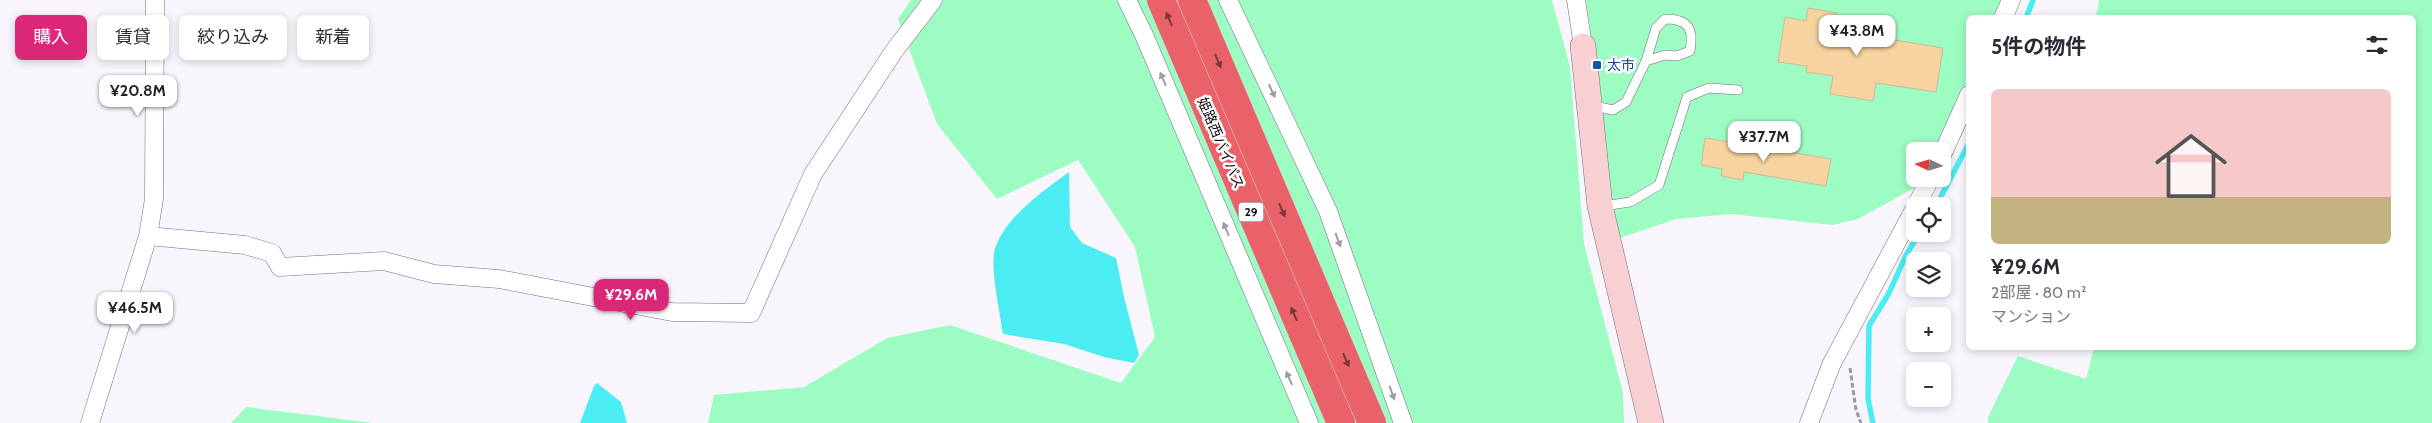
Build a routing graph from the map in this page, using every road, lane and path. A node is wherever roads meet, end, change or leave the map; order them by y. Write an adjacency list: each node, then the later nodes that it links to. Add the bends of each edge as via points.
1 (155, 0): 18 (street, via 154,199)
2 (933, 0): 18 (street, via 894,51 813,174 751,313 672,312 499,279 434,274 384,261 280,268 272,253 245,245)
3 (1127, 0): 21 (street, one-way to 3)
4 (1161, 0): 22 (highway, 姫路西バイパス / 29, one-way to 4)
5 (1192, 0): 23 (highway, 29, one-way to 23)
6 (1228, 0): 24 (street, one-way to 24, via 1328,211)
7 (1576, 0): 10 (street)
8 (2011, 0): 9 (street)
9 (2004, 15)
10 (1583, 46): 14 (street)
11 (1646, 61): 11 (lane, via 1690,51 1693,35 1689,27 1675,19 1665,19 1656,28); 14 (lane, via 1626,102 1613,110)
12 (1738, 90): 16 (lane, via 1709,88 1687,97 1659,185 1630,202)
13 (1966, 102): 15 (street)
14 (1590, 105): 16 (street)
15 (1948, 142)
16 (1600, 206): 25 (street)
17 (1906, 224): 19 (street)
18 (148, 236): 20 (street)
19 (1844, 341): 26 (street); 27 (path)
20 (90, 423)
21 (1308, 423)
22 (1341, 423)
23 (1372, 423)
24 (1403, 423)
25 (1651, 423)
26 (1809, 423)
27 (1861, 423)

